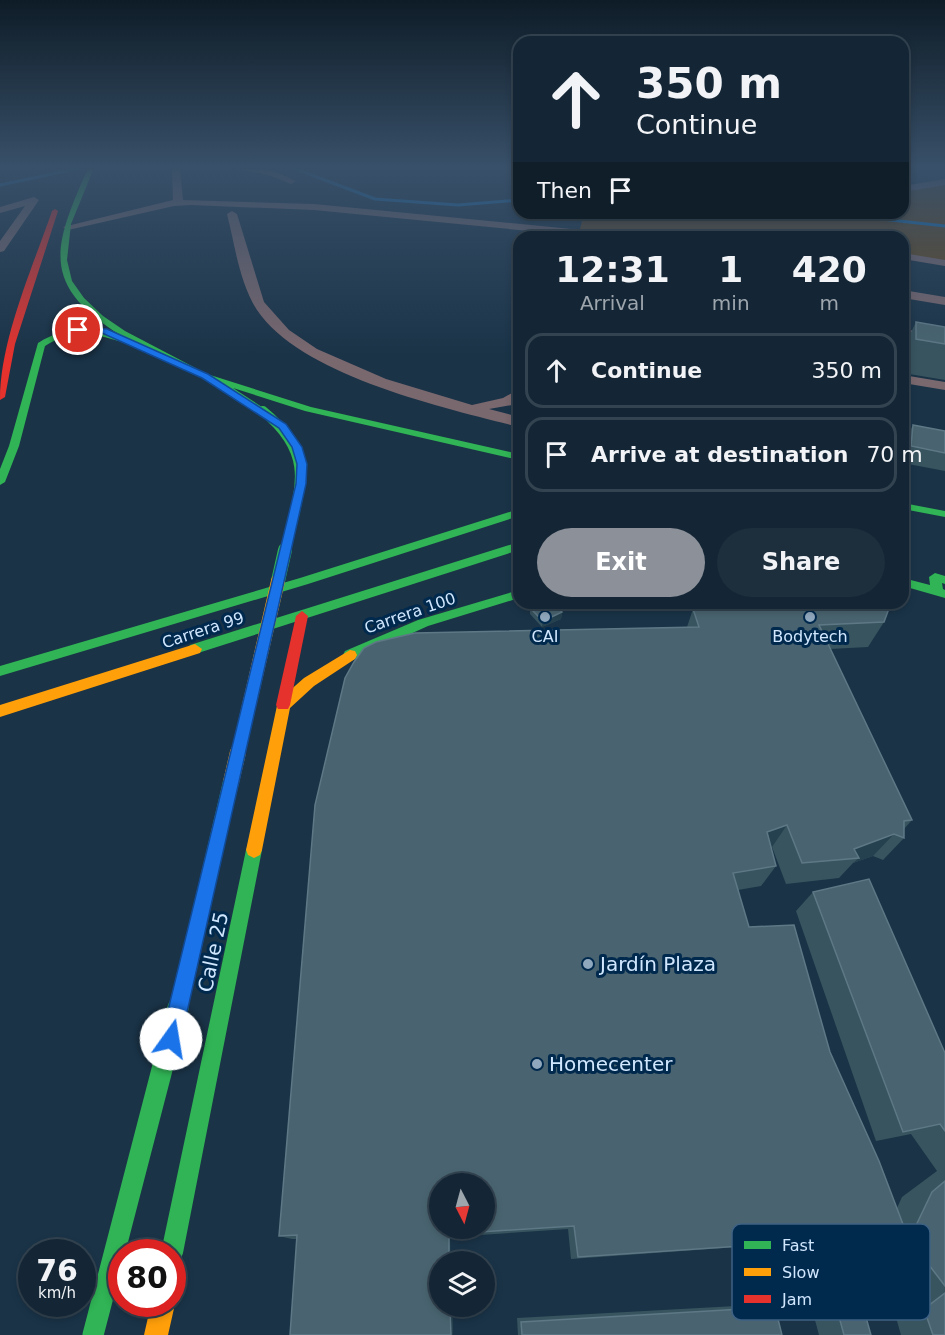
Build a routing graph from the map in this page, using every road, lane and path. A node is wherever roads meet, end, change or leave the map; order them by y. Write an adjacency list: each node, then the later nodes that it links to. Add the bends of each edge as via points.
1 (12, 230): 5 (street)
2 (47, 230): 12 (main road)
3 (67, 230): 14 (main road, via 63,265 71,288 90,308)
4 (237, 230): 20 (street, via 262,309 282,329 345,368)
5 (0, 249)
6 (909, 257): 7 (street)
7 (945, 263)
8 (909, 295): 9 (street)
9 (945, 301)
10 (909, 334): 11 (street)
11 (945, 340)
12 (11, 344): 13 (main road); 18 (main road)
13 (0, 353)
14 (176, 362): 15 (main road); 25 (main road, via 104,331 69,331 48,339 39,348 14,446)
15 (205, 376): 24 (main road, via 316,411); 41 (main road, bridge, via 283,426 297,447 302,464 301,484 160,1084)
16 (909, 380): 17 (street)
17 (945, 386)
18 (0, 397)
19 (513, 400): 20 (street, via 494,406)
20 (463, 406): 21 (street)
21 (513, 420)
22 (909, 435): 23 (street)
23 (945, 441)
24 (513, 456)
25 (0, 482)
26 (909, 507): 28 (main road)
27 (513, 514): 36 (main road, Carrera 99)
28 (945, 514)
29 (513, 548): 35 (main road, Carrera 99)
30 (914, 570): 31 (main road)
31 (940, 578): 33 (main road)
32 (909, 584): 33 (main road)
33 (941, 593)
34 (513, 596): 37 (main road, Carrera 100, via 369,643 317,673)
35 (302, 616): 37 (main road, Calle 25); 38 (main road, Carrera 99)
36 (0, 671)
37 (283, 705): 39 (main road, Calle 25)
38 (0, 711)
39 (175, 1239)
40 (160, 1317): 42 (main road)
41 (93, 1335)
42 (156, 1335)

